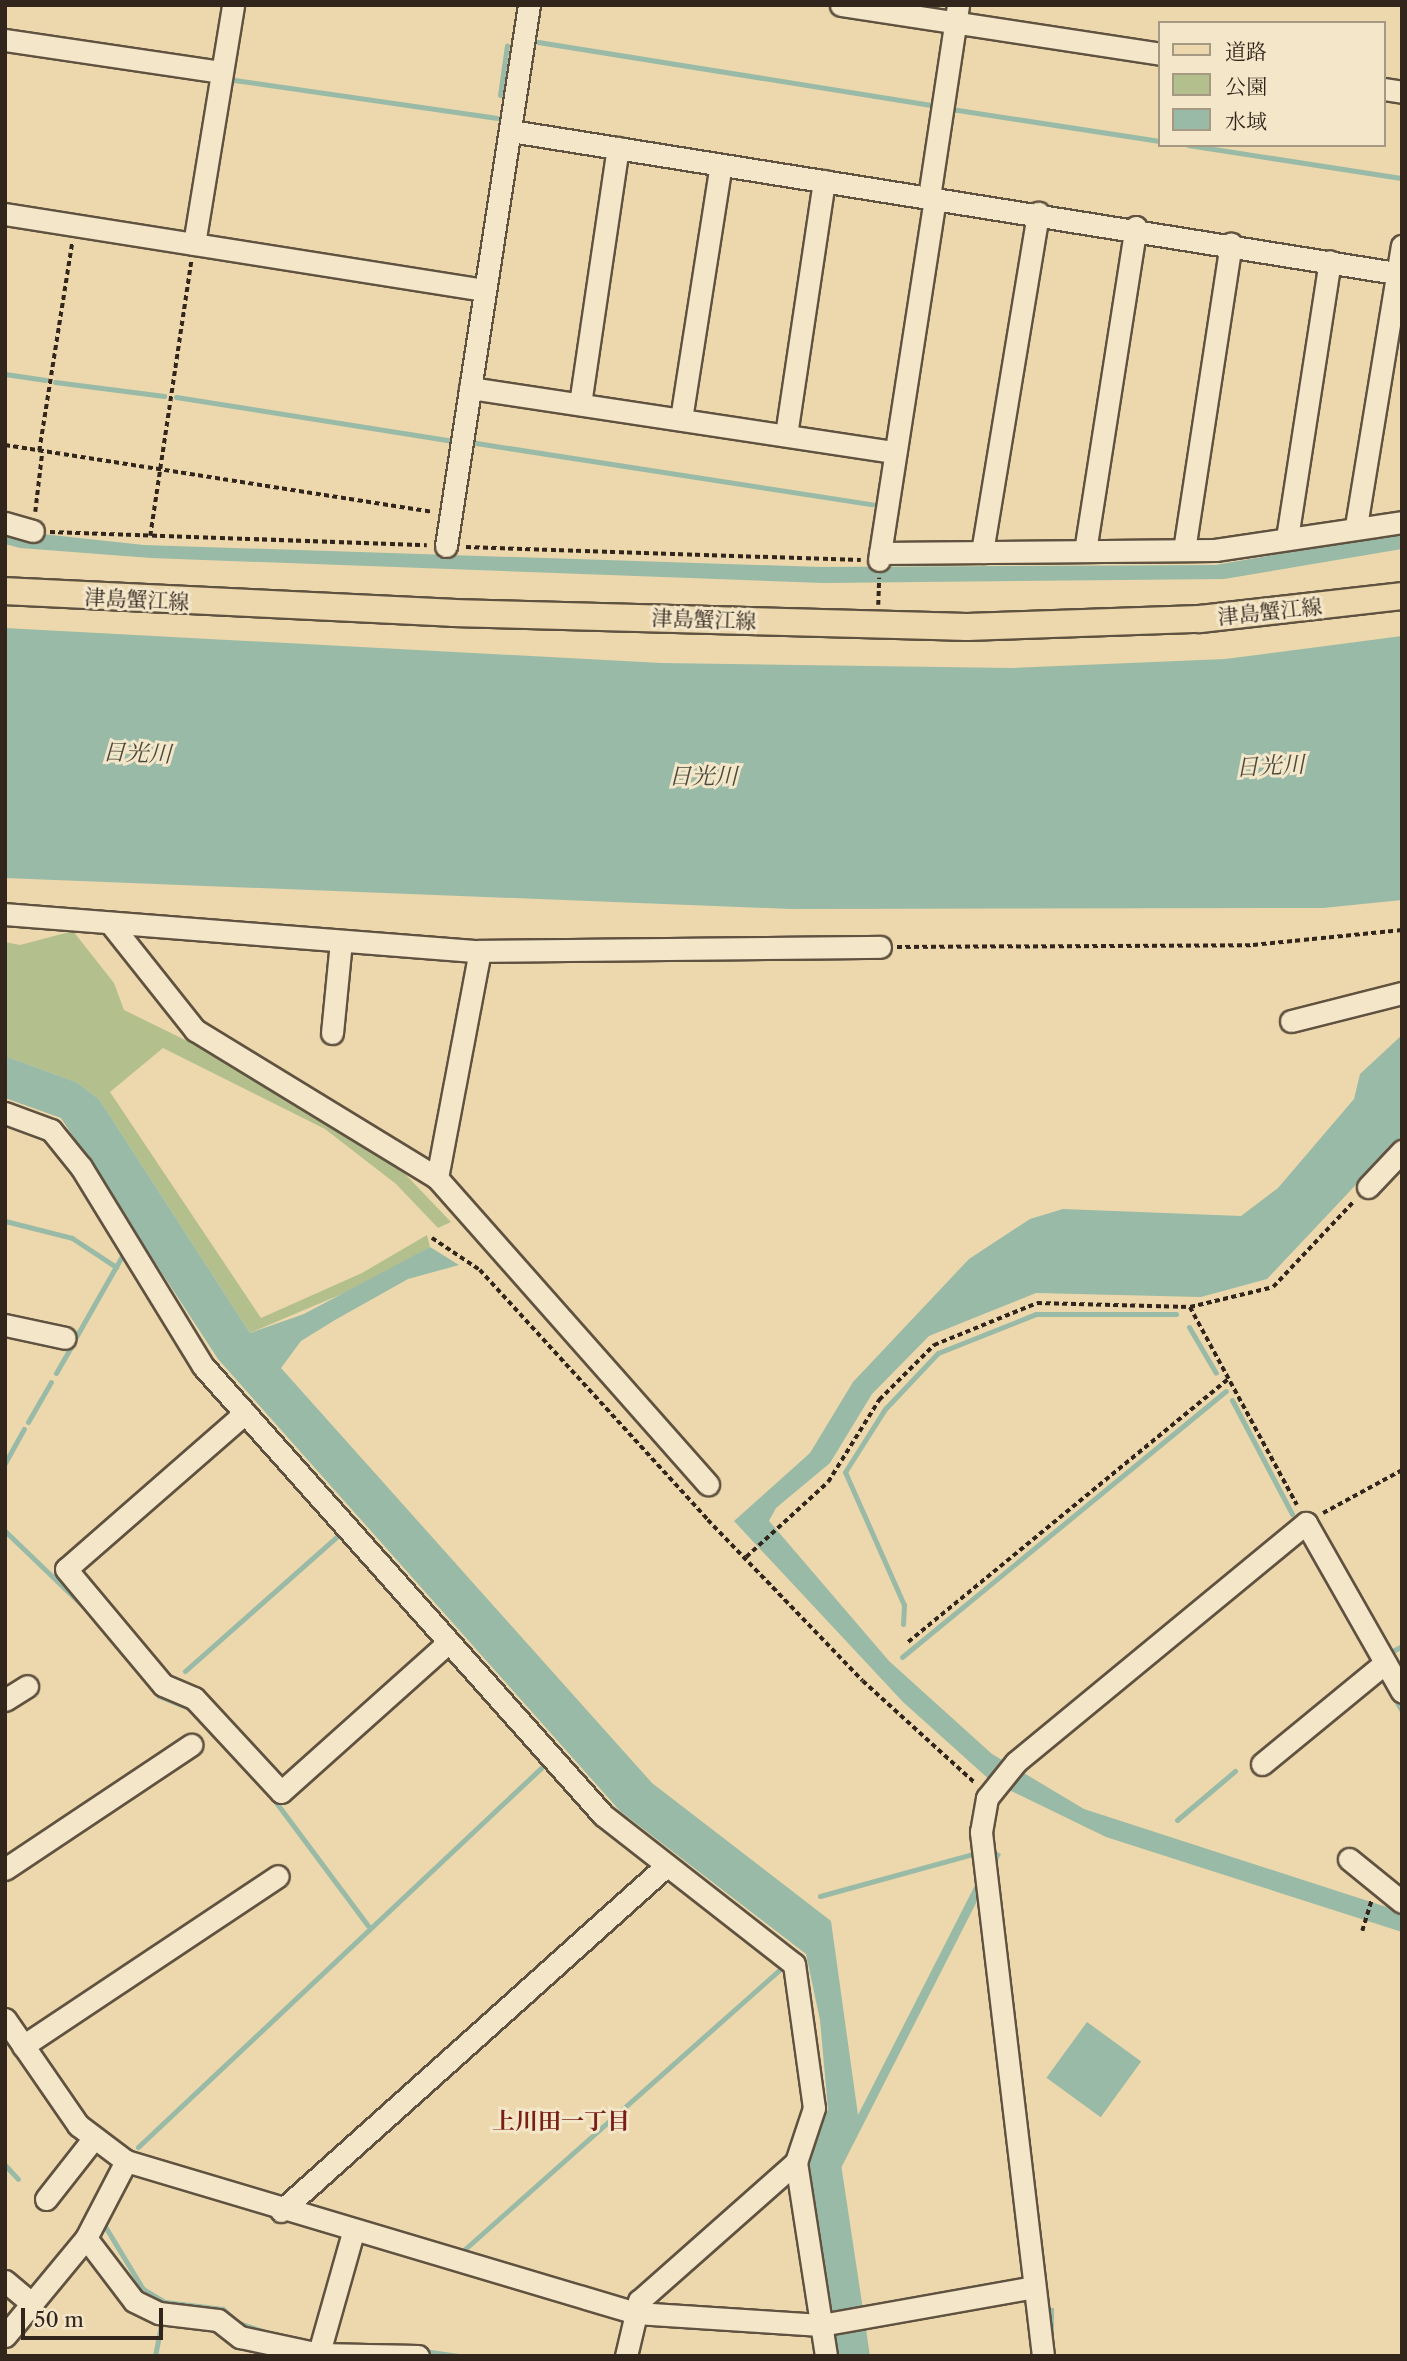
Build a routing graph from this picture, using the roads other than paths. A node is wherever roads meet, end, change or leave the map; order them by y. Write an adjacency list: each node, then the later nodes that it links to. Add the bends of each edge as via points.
1 (233, 5): 7 (street)
2 (529, 5): 8 (street)
3 (841, 5): 4 (street)
4 (957, 14): 6 (street); 12 (street)
5 (5, 40): 7 (street)
6 (1158, 54)
7 (222, 72): 16 (street)
8 (511, 131): 9 (street); 21 (street)
9 (618, 148): 10 (street); 23 (street)
10 (722, 165): 11 (street); 24 (street)
11 (824, 181): 12 (street); 25 (street)
12 (932, 198): 13 (street); 26 (street)
13 (1038, 213): 15 (street); 35 (street)
14 (5, 214): 16 (street)
15 (1136, 227): 17 (street); 34 (street)
16 (194, 244): 21 (street)
17 (1231, 244): 19 (street); 33 (street)
18 (1402, 246): 20 (street)
19 (1330, 261): 20 (street); 31 (street)
20 (1399, 274): 29 (street)
21 (484, 290): 22 (street)
22 (470, 387): 23 (street); 32 (street)
23 (580, 404): 24 (street)
24 (681, 419): 25 (street)
25 (786, 435): 26 (street)
26 (895, 452): 35 (street, via 879,557)
27 (1402, 522): 29 (street)
28 (5, 523): 30 (street)
29 (1356, 526): 31 (street)
30 (33, 531)
31 (1287, 538): 33 (street)
32 (446, 545)
33 (1184, 550): 34 (street)
34 (1085, 551): 35 (street)
35 (982, 552)
36 (5, 592): 37 (main road, 津島蟹江線, via 467,614 967,627 1199,619)
37 (1402, 596)
38 (5, 914): 39 (street)
39 (110, 923): 40 (street); 48 (street, via 195,1030)
40 (341, 941): 42 (street); 45 (street)
41 (880, 947): 42 (street)
42 (480, 951): 48 (street)
43 (1402, 993): 44 (street)
44 (1291, 1021)
45 (332, 1033)
46 (5, 1112): 52 (street, via 51,1130 81,1167 203,1366)
47 (1396, 1157): 49 (street)
48 (436, 1178): 53 (street)
49 (1368, 1187)
50 (5, 1325): 51 (street)
51 (65, 1338)
52 (244, 1413): 54 (street); 54 (street, via 66,1569 163,1685 194,1698 281,1792)
53 (708, 1485)
54 (449, 1642): 62 (street, via 603,1815)
55 (1385, 1663): 57 (street); 60 (street); 76 (street, via 1306,1522 1016,1762 989,1795 981,1832)
56 (27, 1686): 58 (street)
57 (1402, 1692)
58 (5, 1700)
59 (191, 1745): 63 (street)
60 (1262, 1763)
61 (1349, 1858): 65 (street)
62 (667, 1865): 70 (street, via 794,1964 814,2108); 72 (street)
63 (5, 1869)
64 (278, 1876): 67 (street)
65 (1402, 1902)
66 (5, 2019): 67 (street)
67 (23, 2046): 68 (street)
68 (93, 2139): 69 (street); 71 (street)
69 (126, 2161): 72 (street); 74 (street)
70 (796, 2162): 78 (street, via 639,2301); 79 (street)
71 (46, 2199)
72 (281, 2211): 73 (street)
73 (353, 2232): 78 (street); 81 (street)
74 (86, 2238): 77 (street); 81 (street, via 134,2301 159,2313 218,2320 240,2337)
75 (5, 2281): 77 (street)
76 (1034, 2287): 79 (street); 85 (street)
77 (32, 2304): 80 (street)
78 (636, 2313): 79 (street); 83 (street)
79 (824, 2325): 84 (street)
80 (5, 2336)
81 (318, 2355): 82 (street)
82 (418, 2356)
83 (626, 2356)
84 (826, 2356)
85 (1043, 2356)

